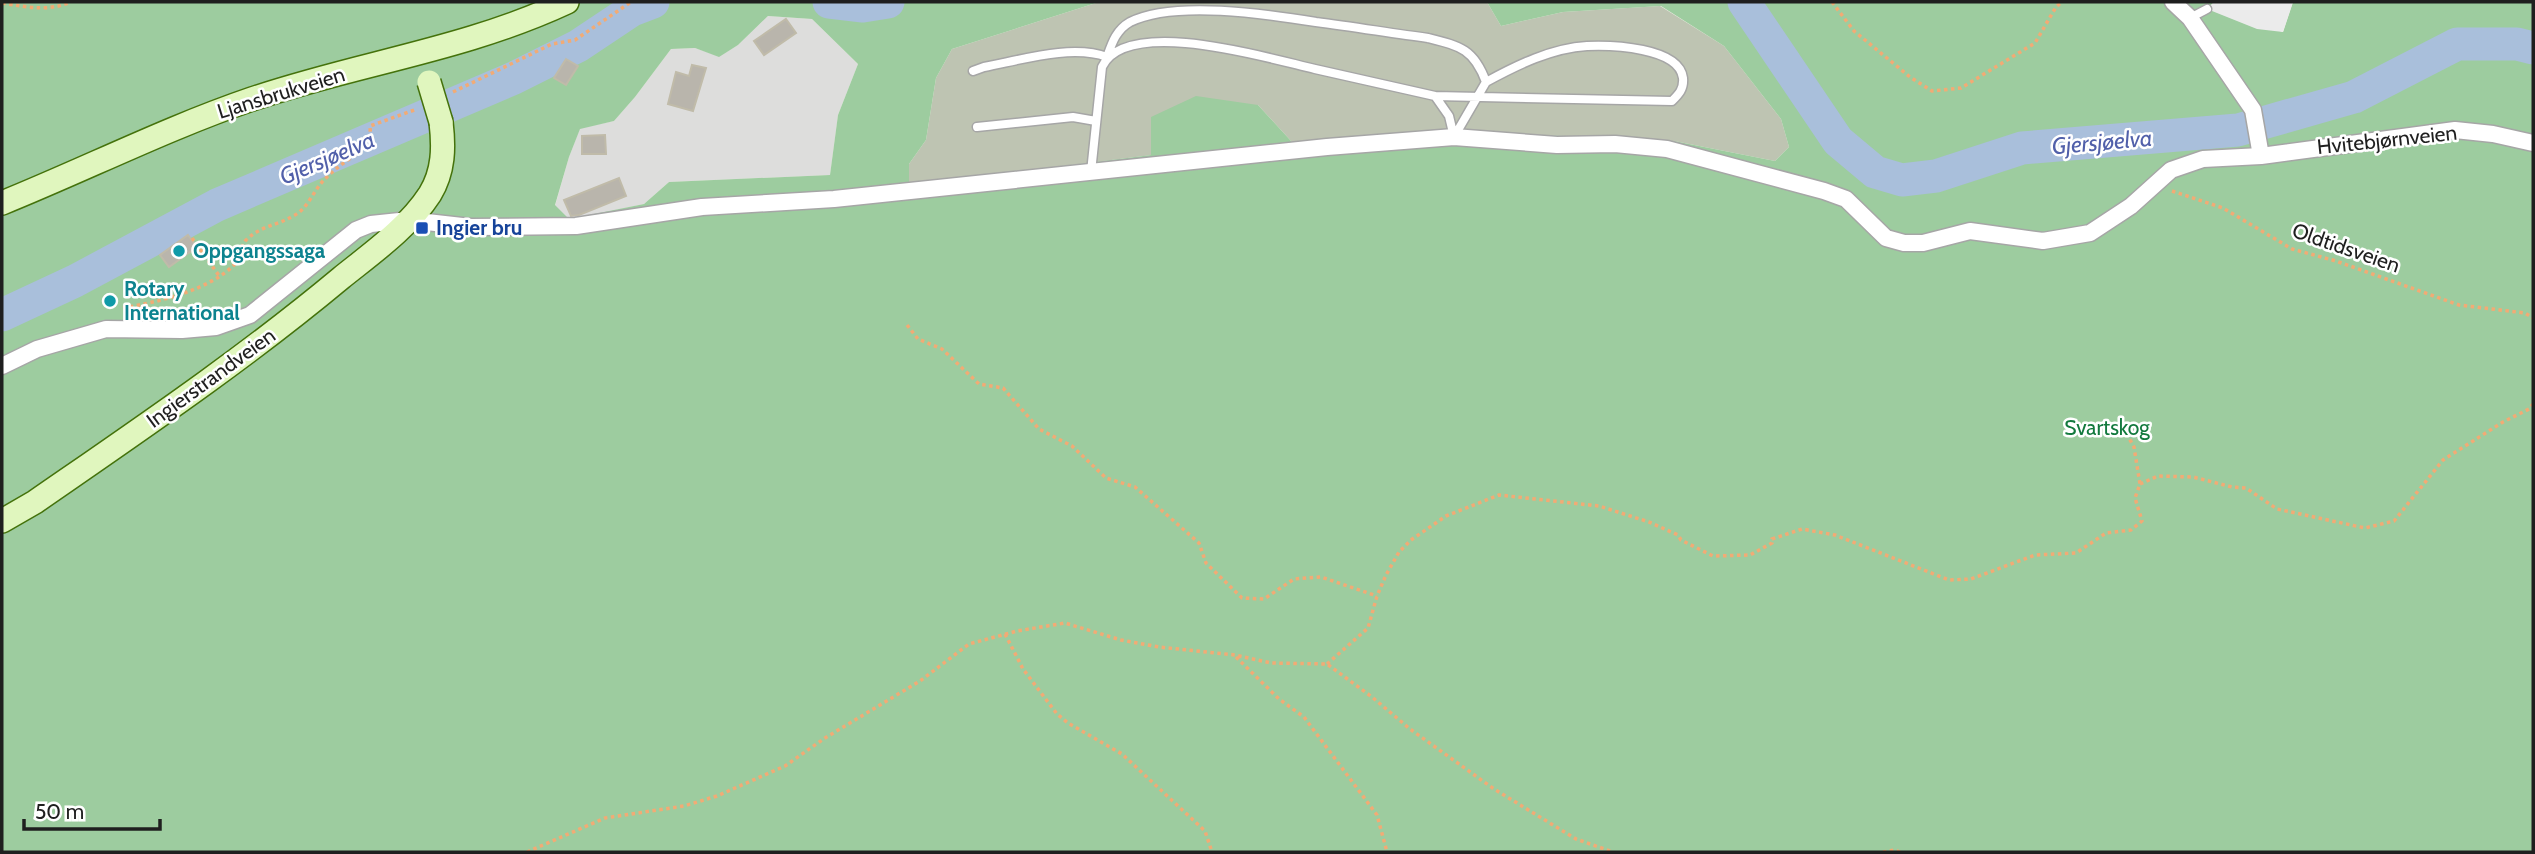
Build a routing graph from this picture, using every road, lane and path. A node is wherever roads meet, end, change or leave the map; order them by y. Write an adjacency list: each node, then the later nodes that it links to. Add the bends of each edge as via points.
1 (71, 2): 7 (path, via 41,9)
2 (566, 2): 11 (main road, Ljansbrukveien, via 503,29)
3 (631, 2): 10 (path, via 575,40)
4 (1832, 2): 5 (path, via 1854,31 1932,91 1962,88 2035,43)
5 (2062, 2)
6 (2173, 2): 9 (street)
7 (2, 3)
8 (2207, 9): 9 (lane)
9 (2190, 18): 22 (street, via 2253,110)
10 (529, 54)
11 (419, 55): 25 (main road, Ljansbrukveien, via 254,99); 26 (main road, Ingierstrandveien, bridge, via 441,122 443,155 432,191)
12 (1107, 57): 13 (lane, via 1087,51 1063,53); 14 (lane, via 1116,35 1146,14 1244,11 1455,45 1470,52); 15 (lane, via 1146,43 1207,44); 17 (lane)
13 (973, 71)
14 (1486, 82): 16 (lane); 16 (lane, via 1552,52 1587,46 1661,54 1682,72 1683,82 1672,101)
15 (1435, 96): 16 (lane); 20 (lane, via 1449,116)
16 (1478, 97): 20 (lane)
17 (1096, 121): 19 (lane, via 1073,117); 23 (lane)
18 (370, 127): 28 (path, via 371,144 323,181 294,216 263,226 243,242 238,261)
19 (977, 127)
20 (1454, 137): 23 (street, Hvitebjørnveien); 24 (street, Hvitebjørnveien, via 1667,149 1846,199 1886,238 1904,243 1970,231 2043,241 2090,233)
21 (2533, 143): 22 (street, Hvitebjørnveien, via 2455,130)
22 (2261, 156): 24 (street, Hvitebjørnveien, via 2195,160 2171,170)
23 (1091, 172): 26 (street, Hvitebjørnveien, via 834,199 702,207 576,226 471,227)
24 (2155, 185): 30 (path, Oldtidsveien, via 2223,208 2292,249 2459,305 2525,313)
25 (2, 203)
26 (409, 220): 32 (street, Ingierstrandveien, via 356,230 250,315 216,327 106,328 37,349); 36 (main road, Ingierstrandveien, via 242,357)
27 (192, 238): 28 (path)
28 (220, 277): 29 (path, via 164,301)
29 (123, 308)
30 (2533, 318)
31 (907, 325): 37 (path, via 918,339 942,349 979,384 1003,388 1039,429 1072,446 1106,478 1135,487 1199,543 1206,563 1242,598 1264,599 1294,579 1321,577)
32 (2, 366)
33 (2533, 404): 35 (path, via 2443,460 2394,521 2365,528 2277,509 2246,488 2193,477 2158,477)
34 (2120, 422): 35 (path, via 2134,447)
35 (2140, 484): 37 (path, via 2135,498 2142,521 2131,530 2106,533 2076,553 2035,555 1970,579 1949,580 1835,535 1802,529 1772,539 1750,555 1713,556 1668,531 1600,506 1499,495 1446,516 1411,540 1399,552)
36 (2, 521)
37 (1377, 596): 40 (path, via 1368,628)
38 (1004, 634): 39 (path, via 1065,624 1121,640); 41 (path, via 969,644 920,681 785,766 718,796 606,818); 42 (path, via 1057,714 1122,754 1205,831)
39 (1235, 655): 40 (path, via 1271,663); 43 (path, via 1304,717 1377,815)
40 (1327, 664): 44 (path, via 1494,789 1576,839)
41 (527, 852)
42 (1212, 852)
43 (1387, 852)
44 (1613, 852)
45 (1883, 852): 46 (path)
46 (1899, 852)

